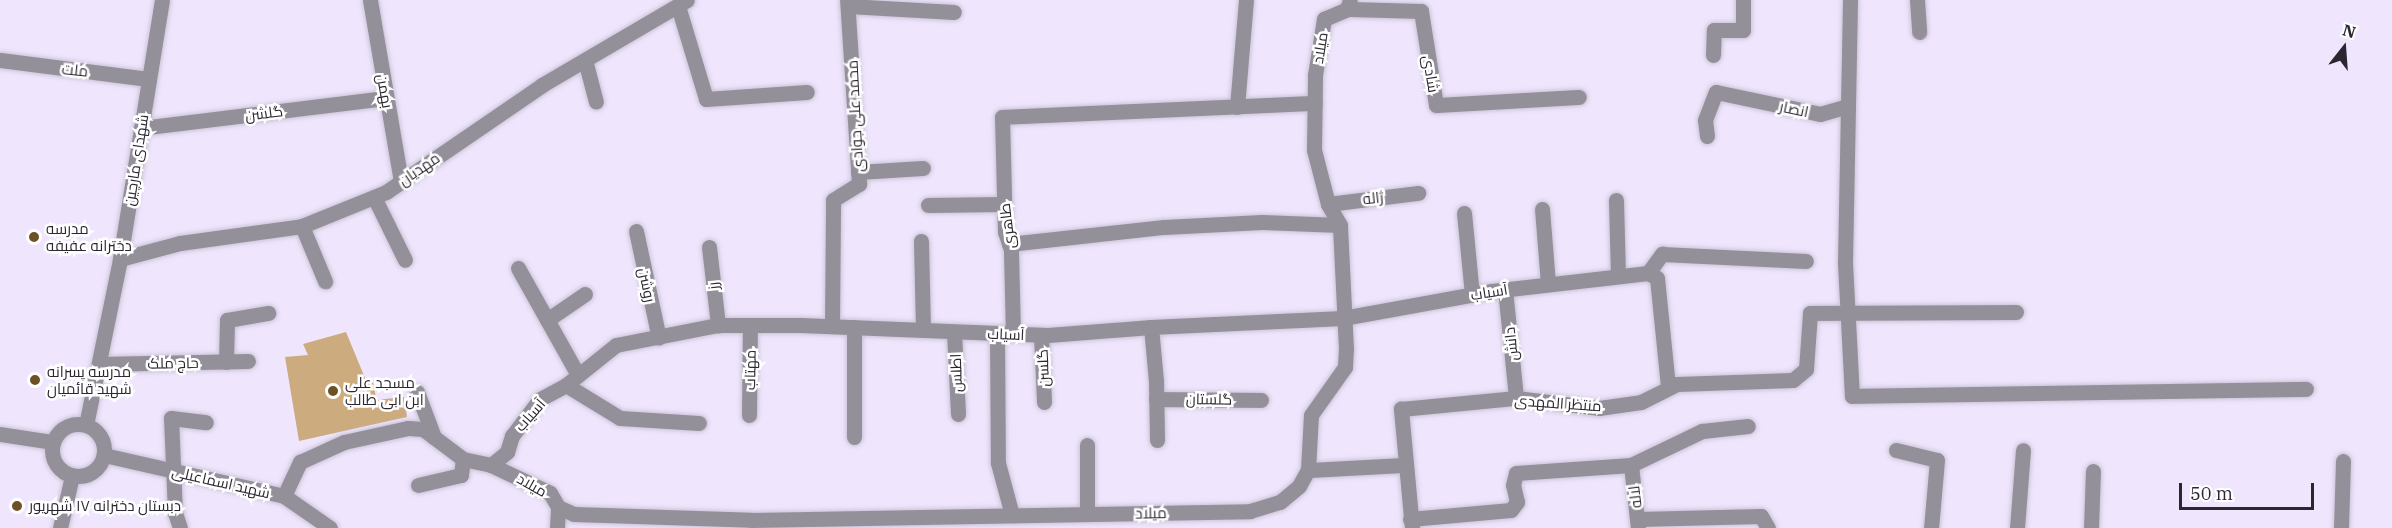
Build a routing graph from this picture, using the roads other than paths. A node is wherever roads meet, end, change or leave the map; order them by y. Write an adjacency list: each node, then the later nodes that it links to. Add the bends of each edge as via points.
1 (162, 0): 15 (street, شهدای مارچین)
2 (370, 0): 17 (street, بهمن)
3 (1246, 0): 22 (street)
4 (1743, 0): 12 (street, via 1743,30 1714,30)
5 (1850, 0): 21 (street)
6 (1917, 0): 11 (street)
7 (682, 3): 14 (street, مهدیان); 16 (street, via 706,99)
8 (848, 3): 10 (street); 26 (street, محمد علی جوادی)
9 (1348, 4): 18 (street, شادی, via 1421,11 1436,105); 20 (street, میلاد, via 1324,19)
10 (954, 12)
11 (1919, 32)
12 (1713, 55)
13 (0, 60): 15 (street, ملت)
14 (585, 60): 19 (street); 27 (street, مهدیان)
15 (149, 79): 23 (street, شهدای مارچین)
16 (807, 93)
17 (386, 98): 23 (street, گلشن); 27 (street, بهمن)
18 (1579, 98)
19 (596, 102)
20 (1315, 103): 22 (street); 32 (street, میلاد, via 1314,150)
21 (1848, 106): 24 (street, انصار, via 1820,114 1716,92 1705,120); 53 (street)
22 (1237, 107): 31 (street, طاهری, via 1002,117)
23 (141, 128): 42 (street, شهدای مارچین)
24 (1707, 136)
25 (923, 168): 26 (street)
26 (858, 172): 60 (street, محمد علی جوادی, via 859,184 834,200)
27 (402, 181): 29 (street, مهدیان)
28 (1418, 193): 32 (street, ژاله)
29 (374, 197): 37 (street, مهدیان); 43 (street)
30 (1616, 200): 47 (street)
31 (1004, 204): 33 (street); 40 (street, طاهری)
32 (1328, 204): 36 (street, میلاد)
33 (928, 206)
34 (1542, 209): 49 (street)
35 (1464, 213): 52 (street)
36 (1340, 225): 40 (street, via 1262,222 1164,227); 56 (street, میلاد)
37 (302, 226): 42 (street, مهدیان, via 180,243); 48 (street)
38 (636, 231): 68 (street, روشن)
39 (921, 242): 63 (street)
40 (1009, 244): 66 (street, طاهری)
41 (709, 247): 58 (street, رز)
42 (120, 259): 71 (street, شهدای مارچین)
43 (405, 260)
44 (1806, 261): 46 (street, via 1662,254)
45 (518, 268): 57 (street)
46 (1648, 273): 47 (street, آسیاب); 73 (street, via 1657,278)
47 (1618, 276): 49 (street, آسیاب)
48 (325, 281)
49 (1548, 284): 50 (street, آسیاب)
50 (1505, 289): 52 (street, آسیاب); 76 (street, دانش)
51 (585, 294): 57 (street)
52 (1472, 295): 56 (street, آسیاب)
53 (1847, 312): 54 (street); 73 (street, منتظر المهدی, via 1810,313 1806,369 1793,380); 74 (street, via 1852,396)
54 (2016, 312)
55 (268, 313): 69 (street, via 226,320)
56 (1343, 318): 62 (street, آسیاب); 101 (street, میلاد, via 1345,367 1311,415)
57 (547, 320): 72 (street)
58 (718, 325): 59 (street, آسیاب); 68 (street, آسیاب)
59 (750, 325): 60 (street, آسیاب); 81 (street, مهتاب)
60 (832, 326): 61 (street, آسیاب)
61 (854, 327): 63 (street, آسیاب); 88 (street)
62 (1151, 327): 67 (street, آسیاب); 77 (street)
63 (923, 330): 64 (street, آسیاب)
64 (954, 332): 65 (street, آسیاب); 80 (street, اطلس)
65 (997, 333): 66 (street, آسیاب); 107 (street, via 998,463)
66 (1013, 334): 67 (street, آسیاب)
67 (1041, 335): 79 (street, گلسن)
68 (659, 338): 72 (street, آسیاب, via 616,345)
69 (226, 362): 70 (street, حاج ملک); 71 (street, حاج ملک)
70 (248, 362)
71 (99, 364): 84 (street, شهدای مارچین)
72 (572, 380): 83 (street, via 620,418); 97 (street, آسیاب, via 540,399 512,436 507,452)
73 (1668, 386): 76 (street, منتظر المهدی, via 1641,402 1599,408)
74 (2306, 389)
75 (417, 392): 87 (street)
76 (1516, 398): 98 (street, منتظر المهدی, via 1401,409)
77 (1156, 399): 78 (street, گلستان); 89 (street)
78 (1262, 400)
79 (1044, 402)
80 (958, 414)
81 (749, 415)
82 (206, 422): 100 (street, via 171,418)
83 (699, 423)
84 (86, 425): 90 (street, via 69,425); 94 (street, via 102,440)
85 (1748, 426): 99 (street, via 1702,431)
86 (0, 434): 90 (street)
87 (434, 437): 95 (street); 105 (street, via 423,429 408,428 344,442 300,462)
88 (854, 438)
89 (1157, 440)
90 (52, 442): 103 (street, via 53,459)
91 (1087, 445): 108 (street)
92 (1896, 450): 117 (street, via 1937,460)
93 (2023, 450): 118 (street)
94 (104, 455): 100 (street, شهید اسماعیلی); 103 (street, via 88,474)
95 (463, 459): 97 (street); 104 (street, via 461,475)
96 (2343, 461): 120 (street)
97 (492, 465): 106 (street, میلاد, via 550,493)
98 (1405, 465): 101 (street); 110 (street, منتظر المهدی)
99 (1631, 465): 110 (street, via 1516,473 1513,485 1517,502 1511,510); 111 (street, لاله)
100 (175, 470): 105 (street, شهید اسماعیلی); 113 (street, via 175,513)
101 (1308, 470): 108 (street, میلاد, via 1299,486 1280,502 1250,512)
102 (2093, 471): 119 (street)
103 (72, 476): 112 (street)
104 (418, 485)
105 (284, 496): 114 (street, شهید اسماعیلی)
106 (558, 507): 109 (street, میلاد, via 574,514); 115 (street)
107 (1012, 514): 108 (street, میلاد); 109 (street, میلاد)
108 (1087, 514)
109 (658, 523)
110 (1411, 523)
111 (1638, 524): 116 (street, via 1761,516)
112 (60, 528)
113 (180, 528)
114 (330, 528)
115 (557, 528)
116 (1768, 528)
117 (1931, 528)
118 (2017, 528)
119 (2091, 528)
120 (2341, 528)

